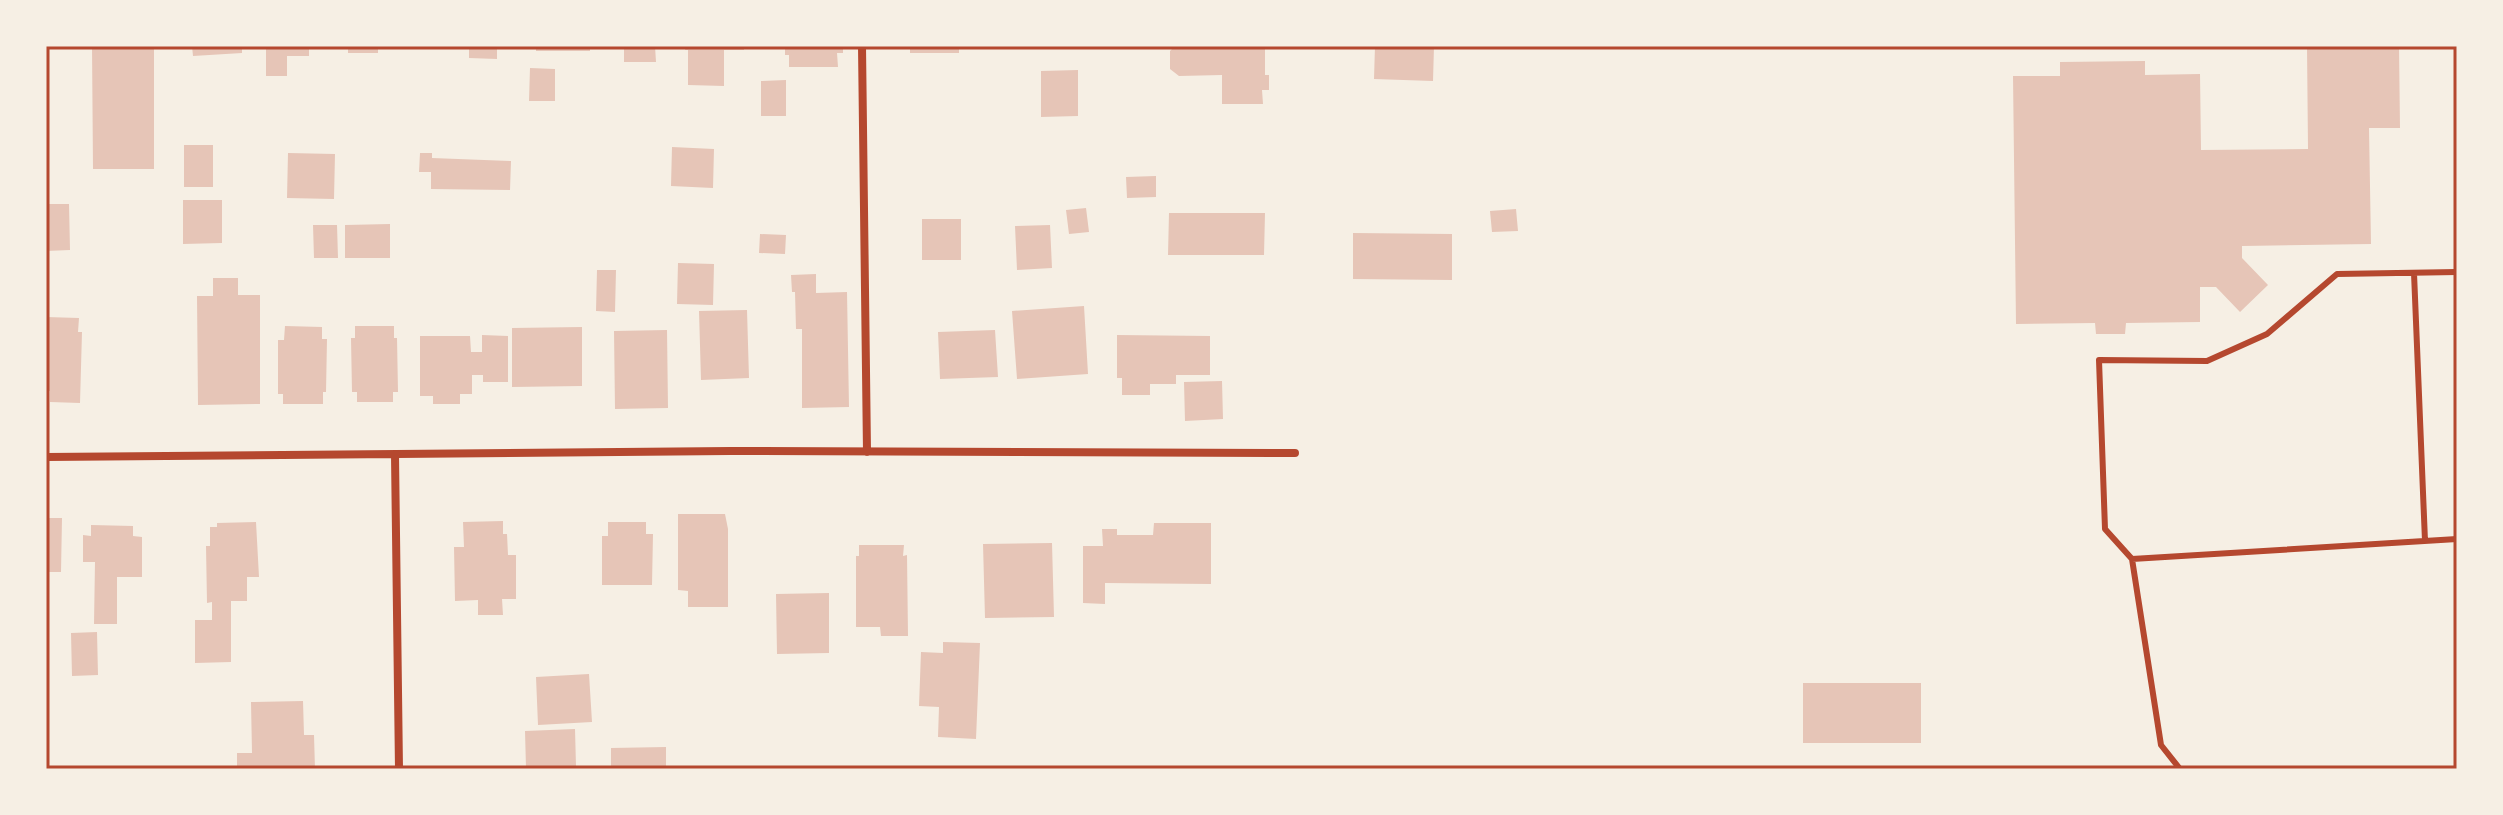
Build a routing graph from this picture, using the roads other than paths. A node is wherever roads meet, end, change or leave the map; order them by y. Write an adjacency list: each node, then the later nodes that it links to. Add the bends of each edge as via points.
1 (862, 46): 4 (street)
2 (2457, 272): 3 (lane)
3 (2414, 273): 9 (lane); 10 (lane, via 2337,274 2267,334 2207,361 2099,360 2105,529)
4 (867, 452): 5 (street); 6 (street)
5 (1295, 453)
6 (395, 455): 7 (street); 11 (street)
7 (46, 457)
8 (2457, 539): 9 (lane)
9 (2425, 541): 10 (lane)
10 (2132, 559): 12 (lane, via 2161,745)
11 (399, 769)
12 (2180, 769)

